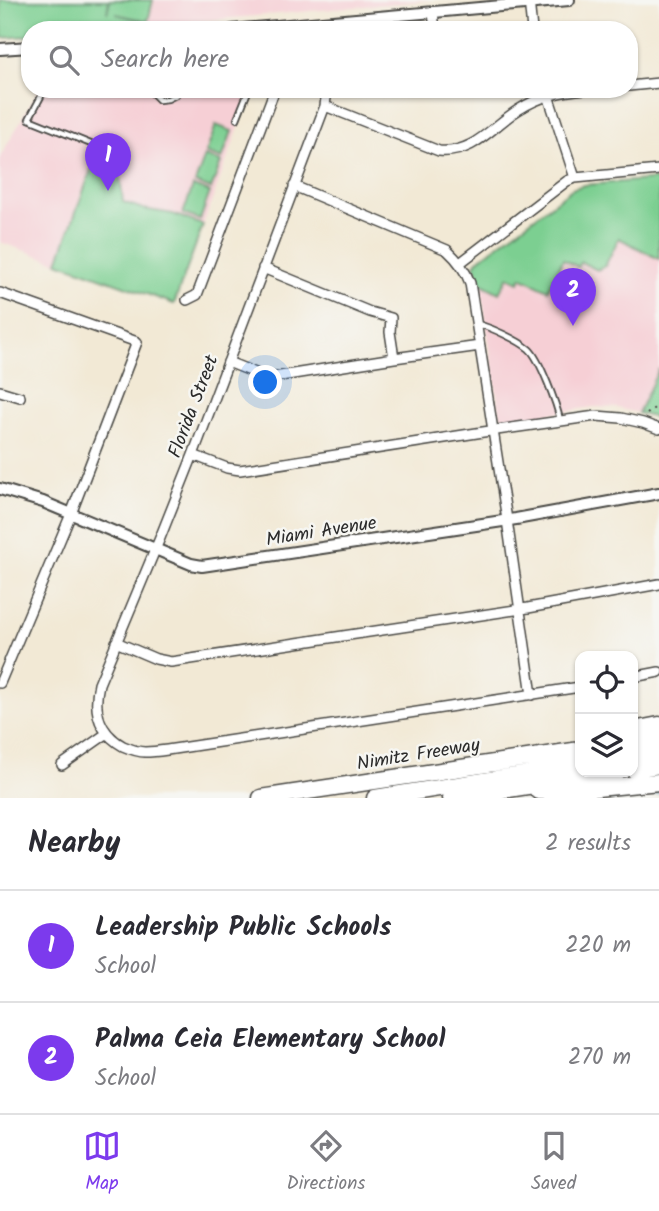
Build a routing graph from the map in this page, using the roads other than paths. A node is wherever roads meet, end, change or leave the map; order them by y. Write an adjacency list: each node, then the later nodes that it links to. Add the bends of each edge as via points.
1 (569, 0): 2 (street)
2 (529, 2): 3 (street); 6 (street)
3 (433, 12): 4 (street); 5 (street)
4 (360, 21)
5 (434, 21)
6 (531, 21)
7 (21, 48): 8 (street)
8 (0, 49)
9 (659, 83): 10 (street)
10 (638, 85)
11 (40, 98): 19 (lane, via 29,119)
12 (245, 98): 18 (lane)
13 (272, 98): 26 (street, via 197,295)
14 (326, 98): 17 (street, Florida Street)
15 (537, 98): 17 (street, via 481,138 451,152)
16 (549, 98): 21 (street)
17 (325, 106): 22 (street, Florida Street)
18 (237, 119)
19 (123, 157)
20 (659, 170): 21 (street)
21 (575, 178): 23 (street)
22 (294, 186): 23 (street, via 447,250); 24 (street, Florida Street)
23 (460, 263): 27 (street, via 470,283)
24 (263, 268): 29 (street, via 391,317); 30 (street, Florida Street)
25 (0, 293): 39 (street, via 136,342)
26 (187, 300)
27 (477, 324): 28 (street); 33 (lane, via 530,350)
28 (480, 346): 29 (street); 35 (street)
29 (394, 358): 30 (street, via 274,377)
30 (228, 362): 36 (street, Florida Street)
31 (0, 391): 32 (street)
32 (20, 397)
33 (560, 421): 34 (street, via 621,418); 35 (street)
34 (659, 429)
35 (493, 430): 36 (street, via 240,470); 40 (street)
36 (193, 455): 41 (street, Florida Street)
37 (0, 489): 39 (street, Miami Avenue)
38 (659, 493): 40 (street, Miami Avenue)
39 (71, 514): 41 (street, Miami Avenue); 47 (street)
40 (507, 520): 41 (street, Miami Avenue, via 202,566); 43 (street)
41 (155, 549): 44 (street, Florida Street)
42 (659, 584): 43 (street)
43 (520, 609): 44 (street, via 171,662); 49 (street)
44 (116, 642): 52 (street, Florida Street, via 96,698)
45 (659, 672): 46 (street)
46 (638, 676)
47 (0, 683)
48 (575, 688): 49 (street)
49 (532, 695): 52 (street, via 156,751 135,751)
50 (659, 725): 51 (highway)
51 (638, 729)
52 (106, 734): 60 (street)
53 (659, 738): 55 (highway)
54 (575, 741): 59 (highway, via 521,750)
55 (638, 741)
56 (573, 751): 59 (highway, Nimitz Freeway); 68 (highway, via 558,761)
57 (659, 754): 58 (highway)
58 (638, 757)
59 (513, 760): 67 (highway, Nimitz Freeway)
60 (62, 765)
61 (659, 765): 63 (highway)
62 (575, 767): 69 (highway)
63 (638, 768)
64 (583, 777): 66 (highway)
65 (659, 782): 66 (highway, via 556,792)
66 (501, 789): 70 (highway)
67 (261, 798)
68 (316, 798)
69 (375, 798)
70 (451, 798)

